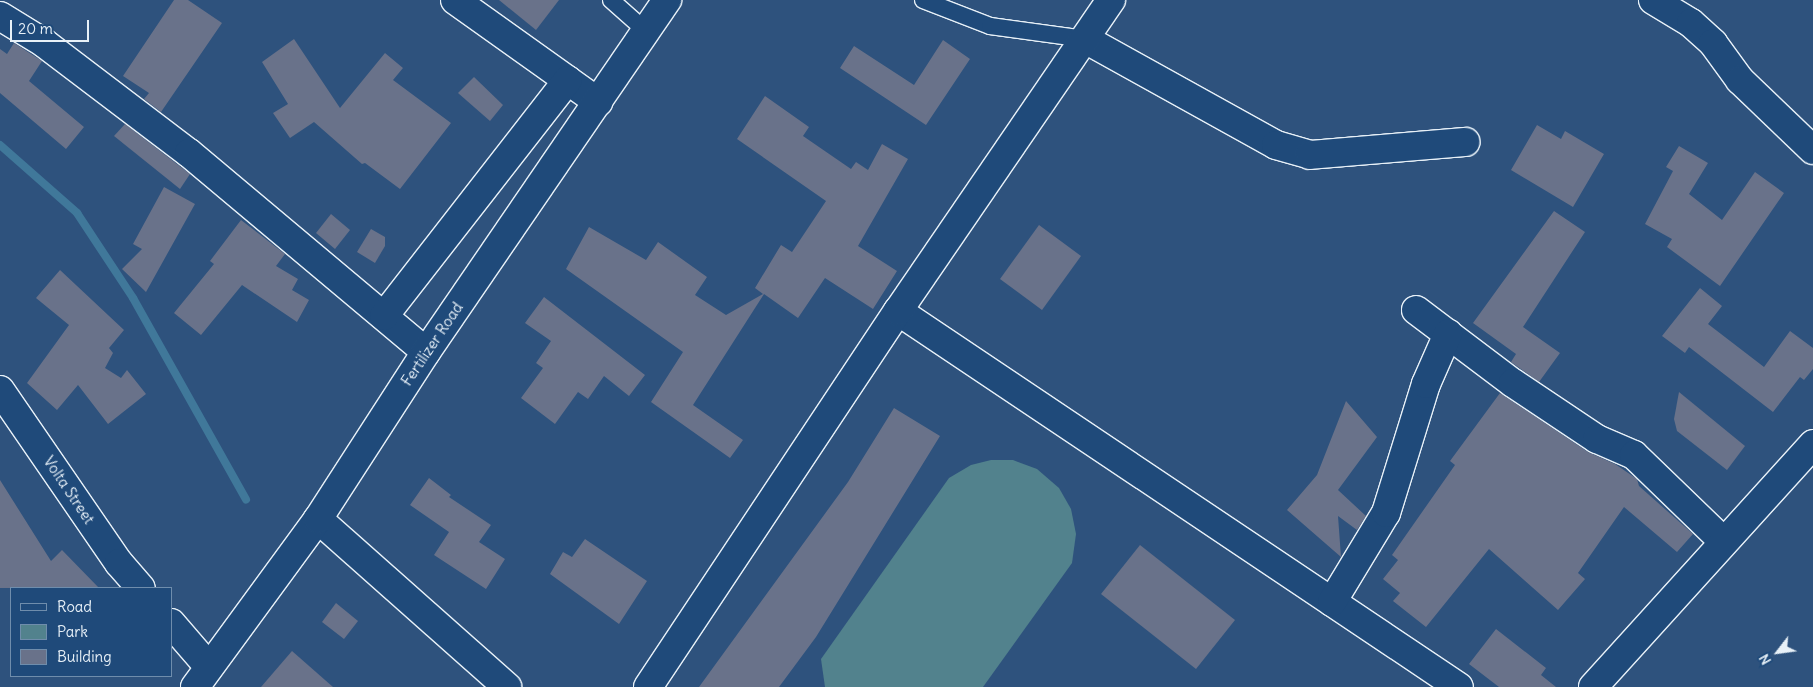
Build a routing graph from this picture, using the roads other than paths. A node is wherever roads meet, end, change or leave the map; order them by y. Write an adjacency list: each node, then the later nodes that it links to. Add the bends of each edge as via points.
1 (455, 0): 10 (street)
2 (611, 0): 8 (lane)
3 (667, 0): 8 (street, Fertilizer Road)
4 (923, 0): 9 (lane, via 990,26)
5 (1111, 0): 9 (street)
6 (1653, 0): 13 (street, via 1691,23 1713,43 1740,80)
7 (0, 16): 16 (street, via 44,43 189,153)
8 (646, 31): 11 (street, Fertilizer Road)
9 (1086, 39): 12 (street, via 1276,145 1310,155); 15 (street)
10 (568, 80): 11 (street); 16 (street)
11 (598, 102): 18 (street, Fertilizer Road)
12 (1465, 142)
13 (1813, 150)
14 (1416, 310): 17 (street)
15 (898, 311): 24 (street); 28 (street)
16 (384, 316): 18 (street)
17 (1448, 334): 22 (street, via 1597,439 1634,456); 24 (street, via 1426,384 1386,513)
18 (426, 352): 21 (street, Fertilizer Road)
19 (0, 390): 23 (street, Volta Street, via 119,563)
20 (1813, 444): 22 (street)
21 (318, 519): 26 (street, Fertilizer Road); 27 (street)
22 (1724, 542): 30 (street)
23 (140, 587)
24 (1332, 602): 29 (street)
25 (172, 626): 26 (street)
26 (202, 677)
27 (507, 687)
28 (648, 687)
29 (1459, 687)
30 (1592, 687)

